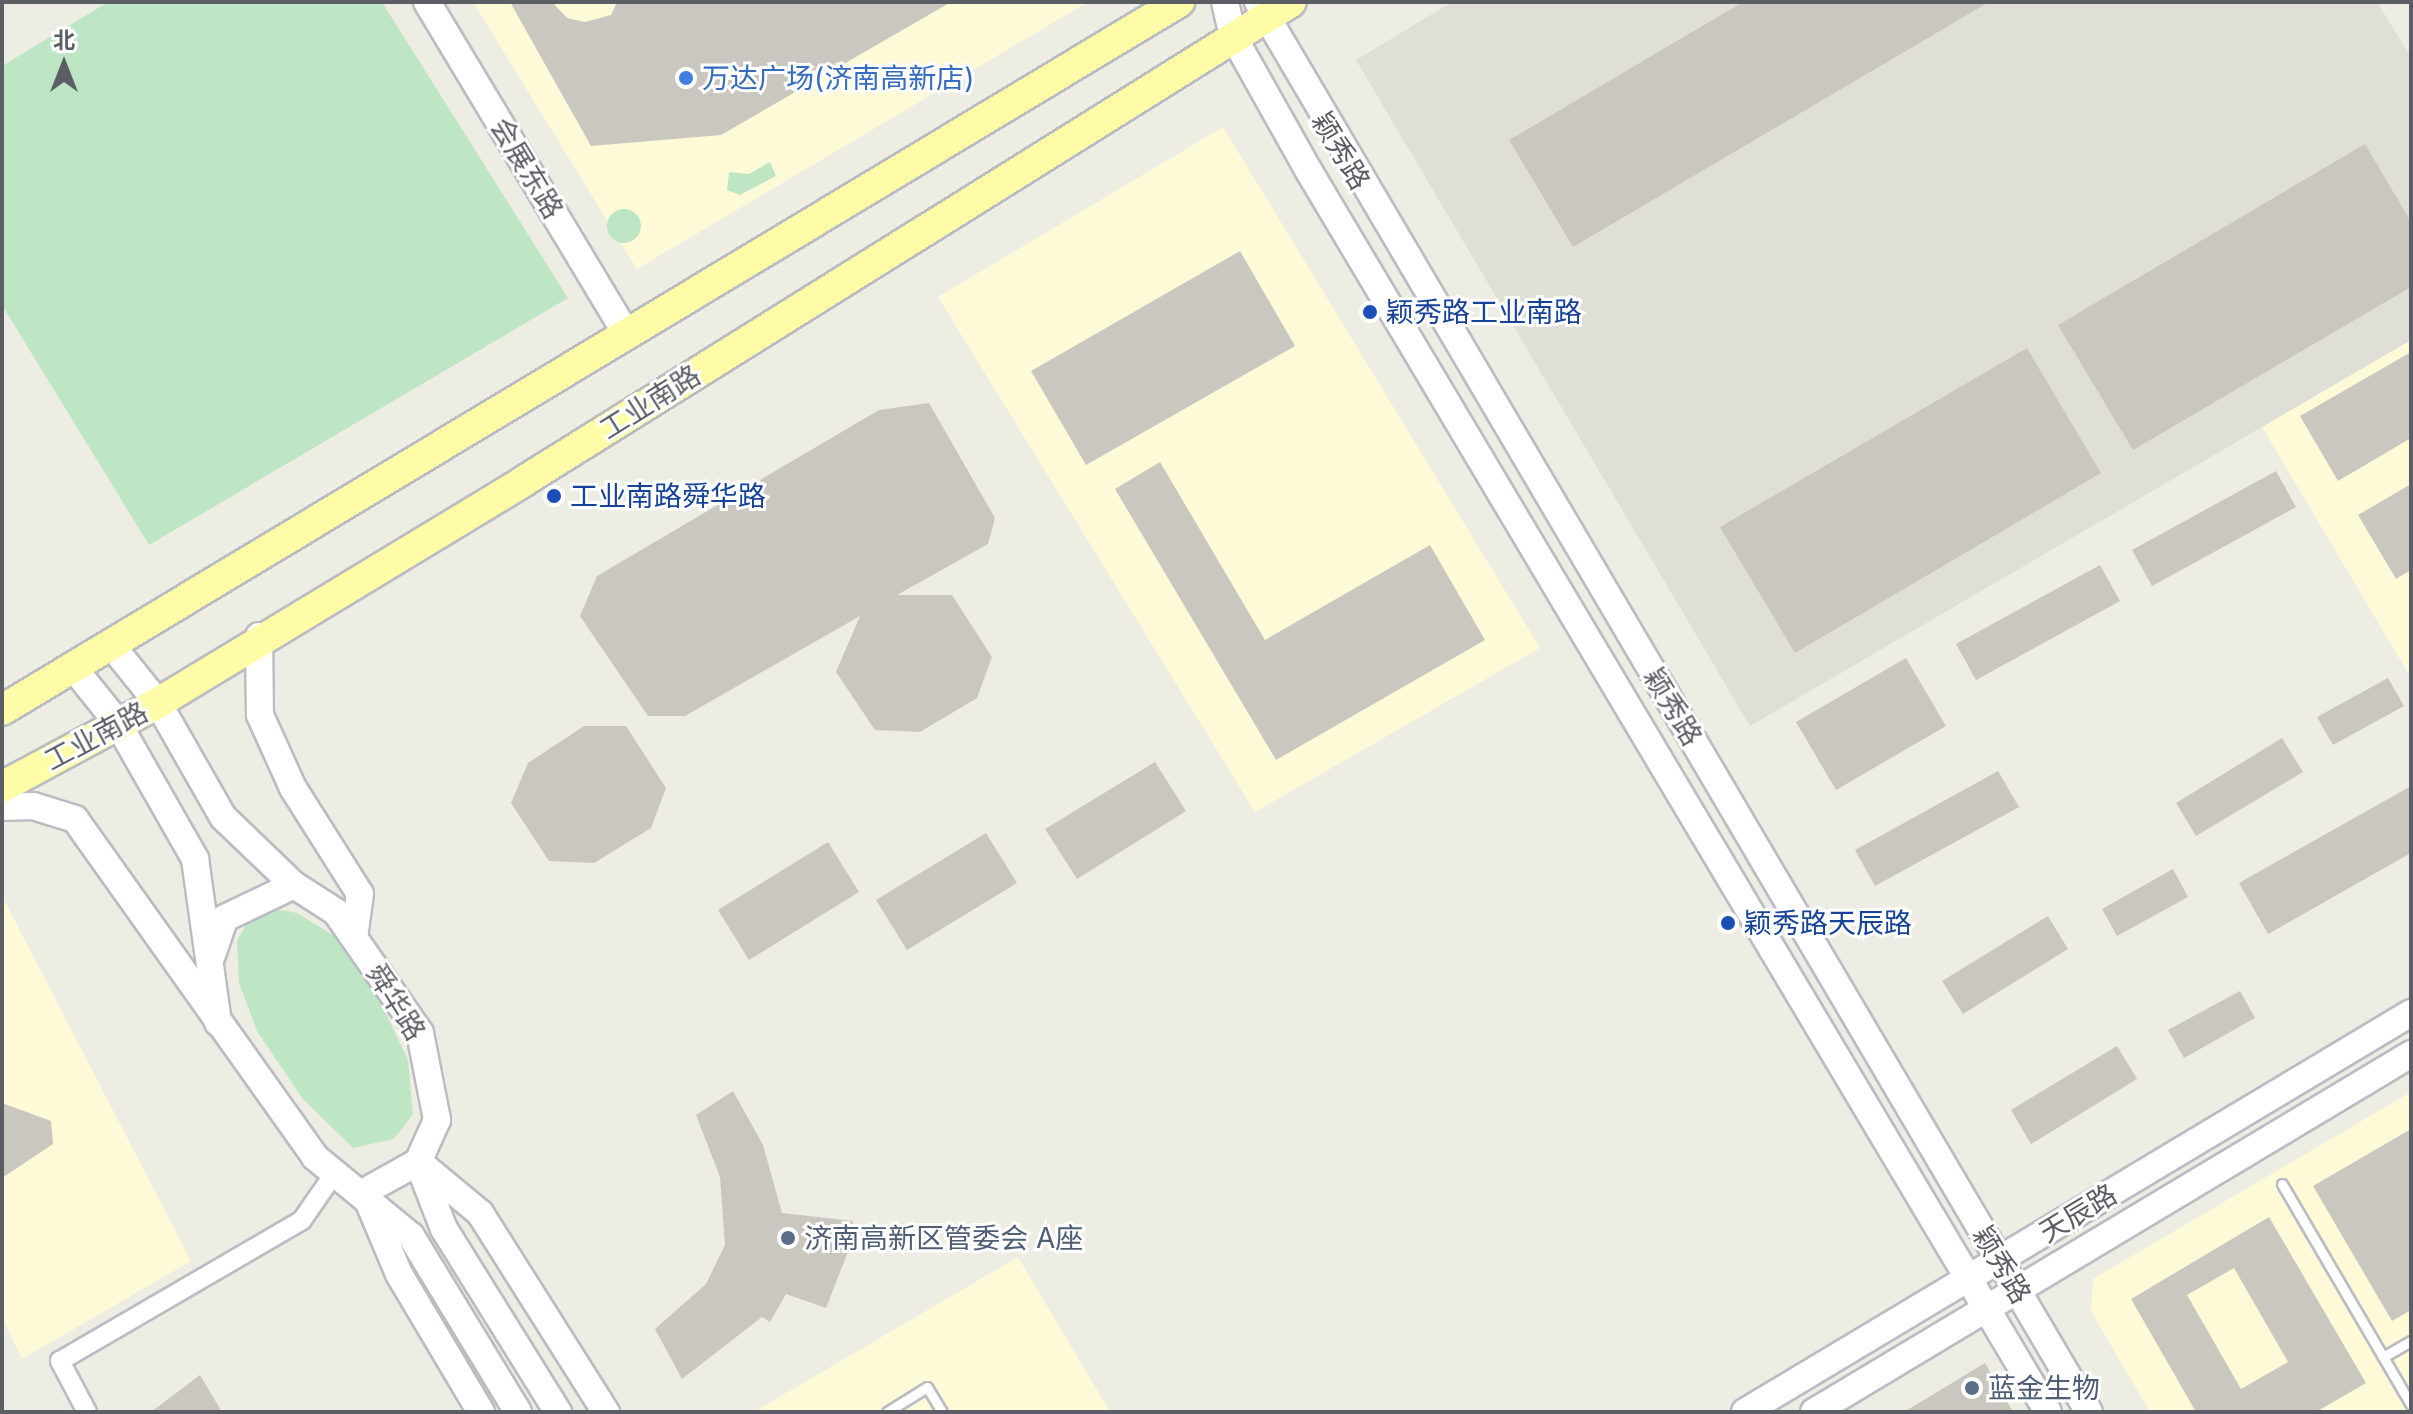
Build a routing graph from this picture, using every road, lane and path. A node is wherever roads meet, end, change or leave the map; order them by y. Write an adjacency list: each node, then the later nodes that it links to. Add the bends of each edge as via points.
1 (427, 2): 7 (main road, 会展东路)
2 (1179, 2): 7 (main road)
3 (1225, 2): 6 (main road, 颖秀路)
4 (1291, 2): 5 (main road, 工业南路)
5 (1260, 10): 6 (main road, 工业南路); 26 (main road, 颖秀路)
6 (1233, 36): 8 (main road, 工业南路, via 524,481); 27 (main road, 颖秀路)
7 (627, 335): 9 (main road)
8 (259, 636): 11 (main road, 工业南路); 17 (main road, via 260,715 293,788 360,894)
9 (112, 646): 10 (main road); 11 (main road, 舜华路)
10 (72, 666): 12 (main road); 13 (main road)
11 (158, 703): 13 (main road, 工业南路); 16 (main road, 舜华路, via 223,817)
12 (2, 710)
13 (117, 722): 14 (main road, 工业南路); 18 (main road, via 195,859)
14 (2, 787)
15 (2, 807): 20 (main road, via 33,806 75,819)
16 (294, 885): 17 (main road, 舜华路, via 336,912); 18 (main road, via 225,918)
17 (354, 937): 22 (main road, 舜华路, via 420,1033 431,1070 437,1120)
18 (211, 958): 20 (main road)
19 (2411, 1013): 26 (main road, 天辰路)
20 (219, 1030): 23 (main road)
21 (2411, 1054): 28 (main road, 天辰路)
22 (418, 1162): 25 (main road); 36 (main road, via 444,1229); 37 (main road, via 480,1213)
23 (334, 1174): 25 (main road); 33 (street, via 302,1220 60,1361)
24 (2282, 1184): 31 (lane)
25 (364, 1192): 34 (main road, via 399,1274); 35 (main road, via 411,1236)
26 (1999, 1261): 27 (main road, 天辰路); 28 (main road, 颖秀路)
27 (1969, 1279): 29 (main road, 颖秀路); 40 (main road, 天辰路)
28 (2017, 1291): 29 (main road, 天辰路); 43 (main road, 颖秀路)
29 (1987, 1309): 41 (main road, 天辰路); 42 (main road, 颖秀路)
30 (2411, 1341): 31 (lane)
31 (2383, 1357): 32 (lane)
32 (2411, 1405)
33 (87, 1412)
34 (481, 1412)
35 (518, 1412)
36 (558, 1412)
37 (606, 1412)
38 (887, 1412): 39 (lane, via 927,1387)
39 (942, 1412)
40 (1745, 1412)
41 (1814, 1412)
42 (2048, 1412)
43 (2089, 1412)

